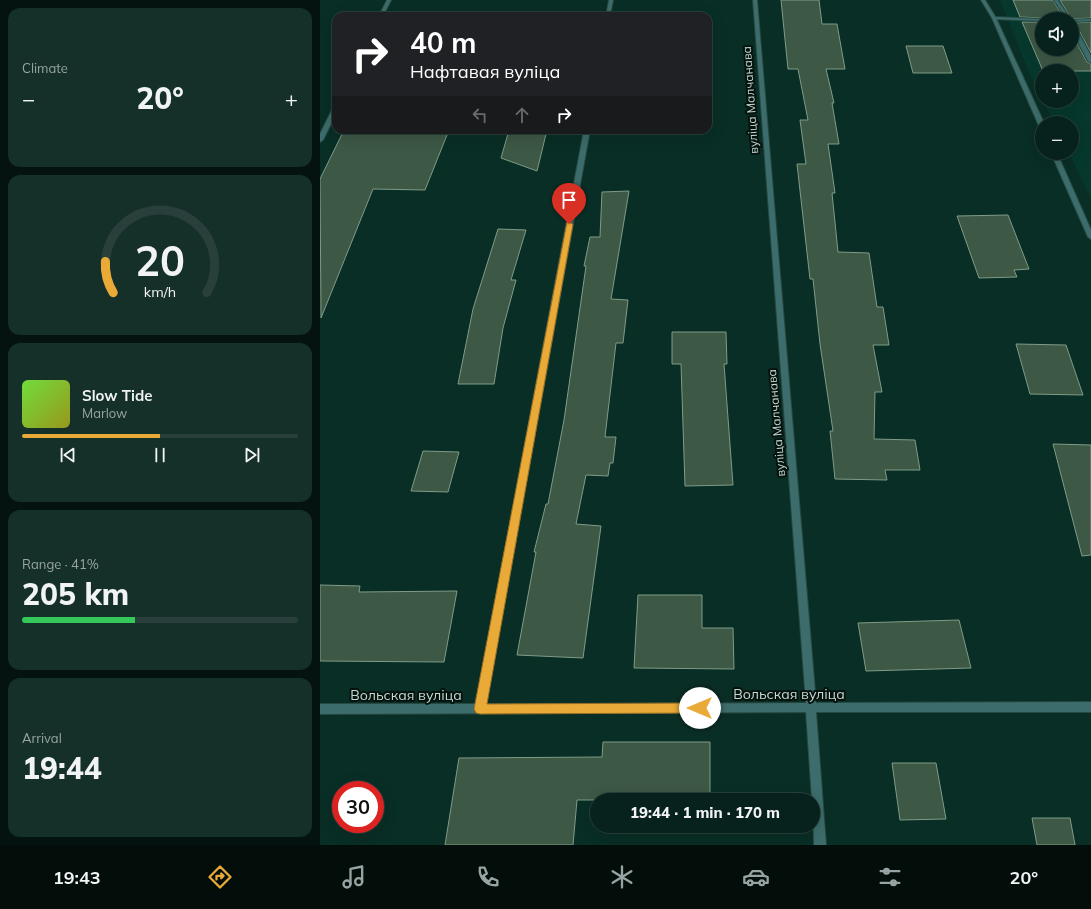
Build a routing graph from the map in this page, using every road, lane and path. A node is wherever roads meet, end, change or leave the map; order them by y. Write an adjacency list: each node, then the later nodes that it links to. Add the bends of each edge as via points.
1 (389, 0): 6 (street)
2 (611, 0): 7 (street)
3 (754, 0): 22 (street, вуліца Малчанава)
4 (983, 0): 9 (street)
5 (1056, 0): 8 (street)
6 (383, 12)
7 (609, 12)
8 (1064, 12)
9 (994, 18): 10 (street); 16 (street)
10 (1035, 20)
11 (1091, 20): 12 (street)
12 (1079, 21)
13 (1079, 39): 14 (street)
14 (1091, 61)
15 (332, 116): 18 (street)
16 (1038, 116)
17 (586, 134): 24 (street)
18 (320, 140)
19 (1057, 160): 20 (street)
20 (1091, 237)
21 (1091, 707): 22 (street, Вольская вуліца)
22 (811, 708): 24 (street, Вольская вуліца); 25 (street, вуліца Малчанава)
23 (320, 709): 24 (street, Вольская вуліца)
24 (480, 709)
25 (820, 845)

